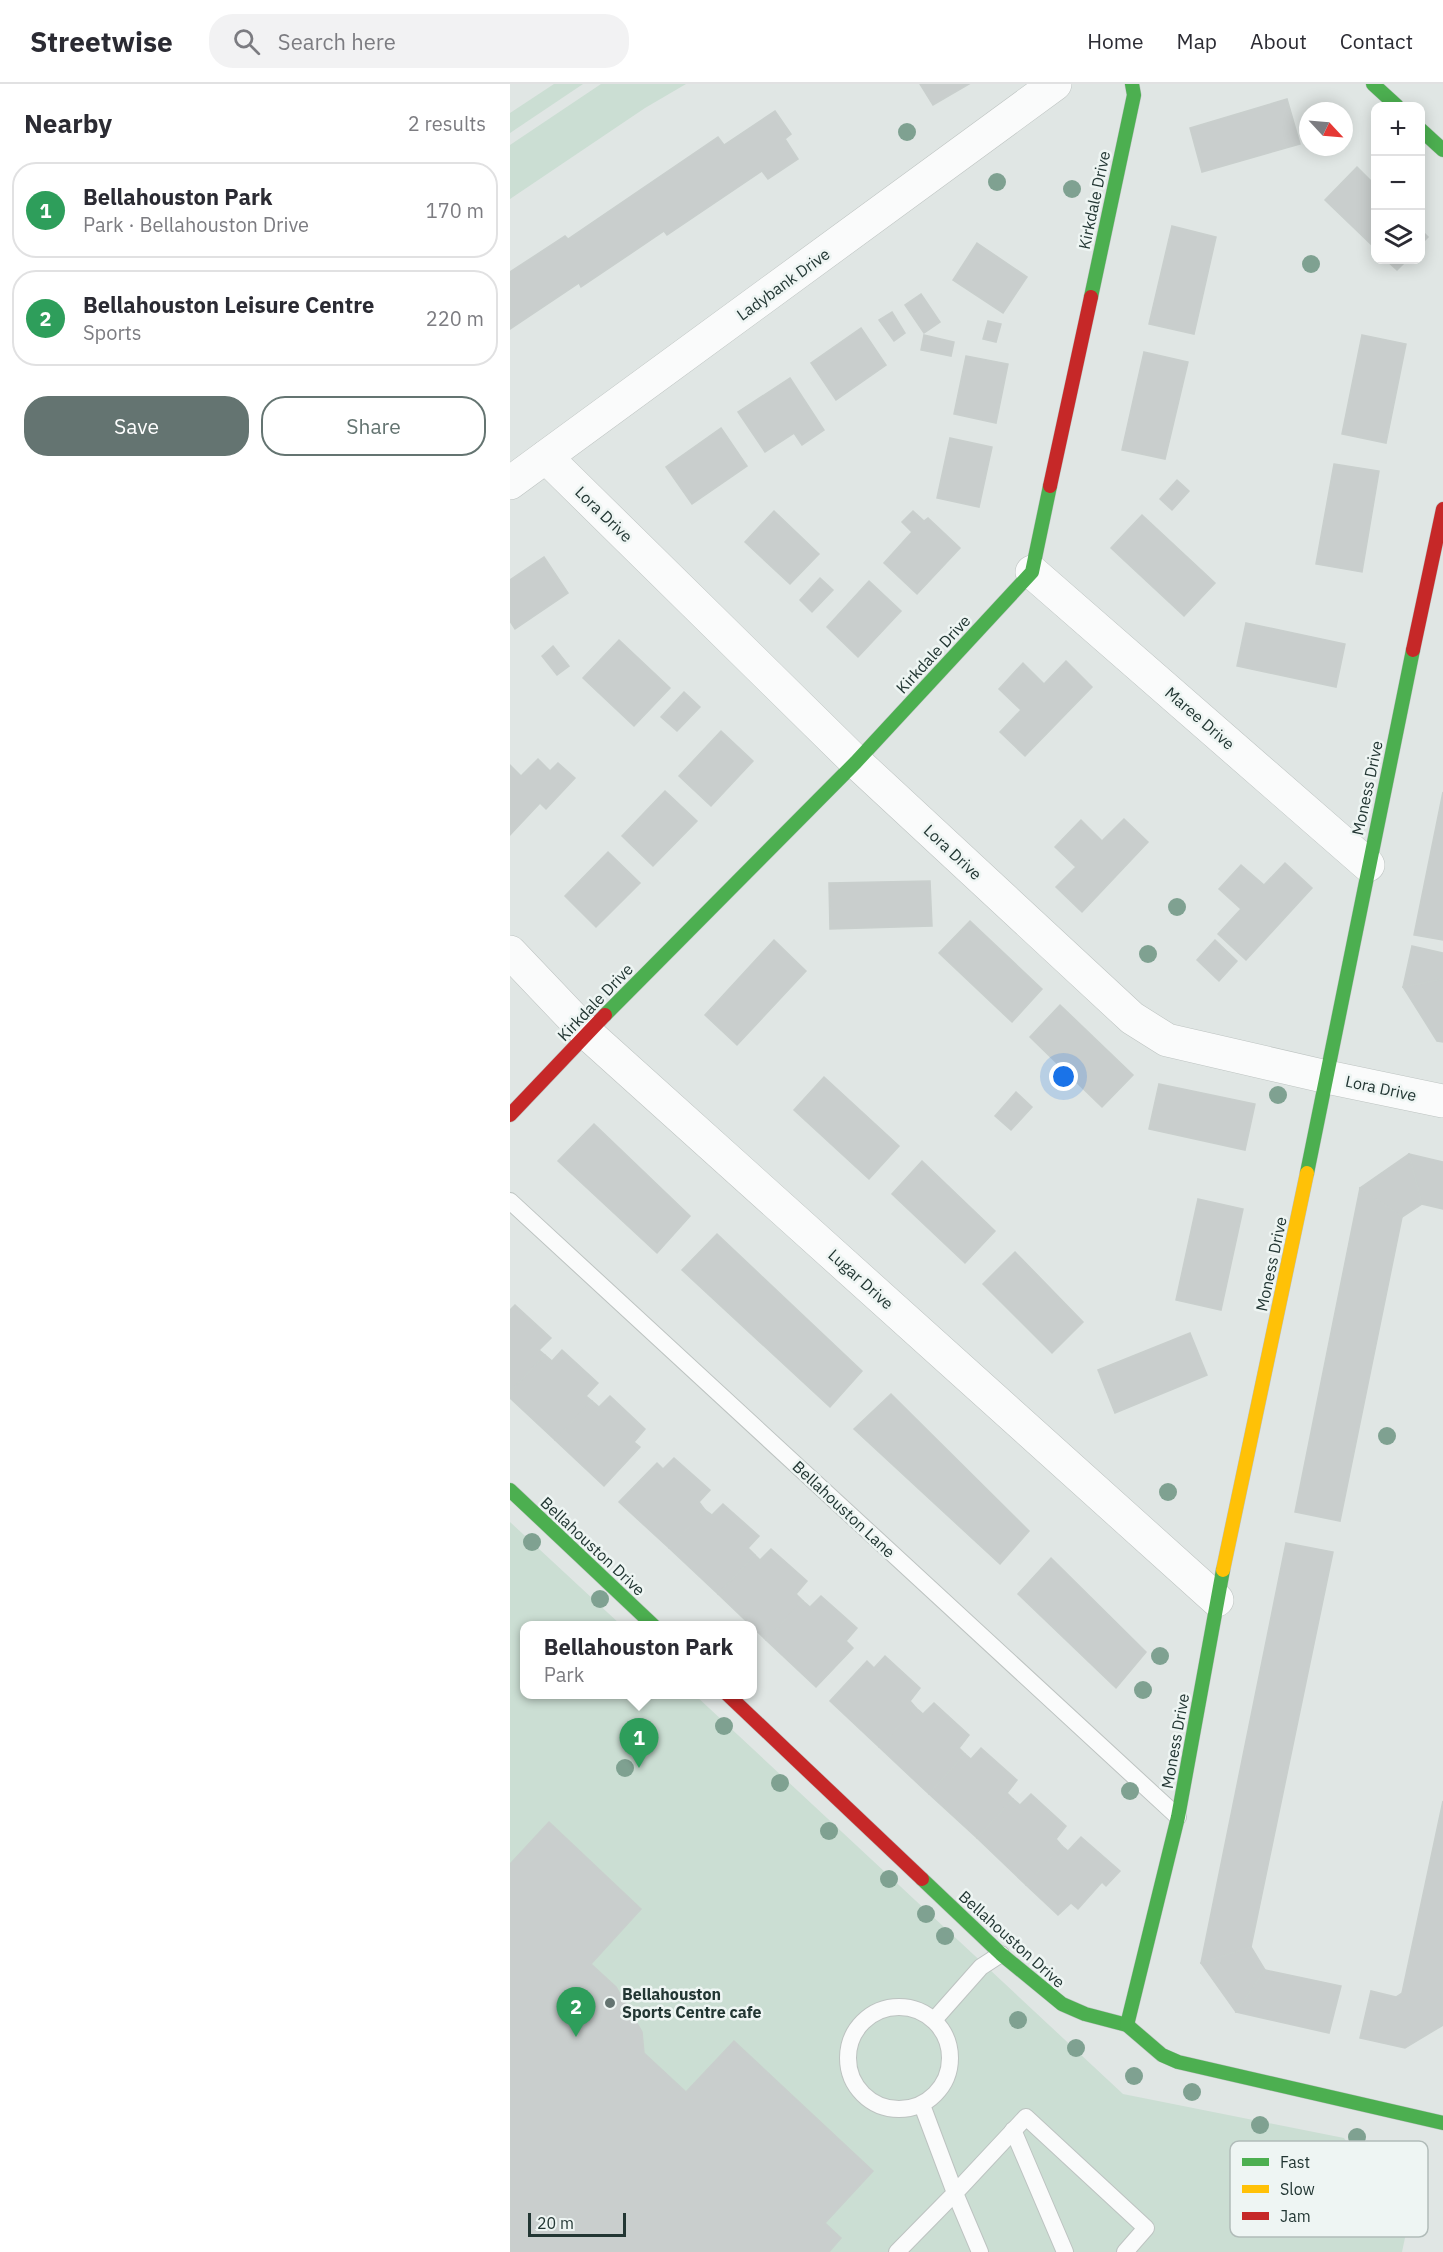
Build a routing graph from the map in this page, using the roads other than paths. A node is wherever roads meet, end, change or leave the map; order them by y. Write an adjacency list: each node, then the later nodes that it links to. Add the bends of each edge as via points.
1 (1055, 84): 5 (street, Ladybank Drive)
2 (1132, 84): 8 (street, Kirkdale Drive, via 1134,95)
3 (1425, 134): 4 (street)
4 (1443, 150)
5 (546, 457): 6 (street, Ladybank Drive); 9 (street, Lora Drive)
6 (510, 483)
7 (1443, 509): 10 (street, Moness Drive)
8 (1032, 572): 9 (street, Kirkdale Drive); 10 (street, Maree Drive)
9 (856, 762): 12 (street, Kirkdale Drive); 13 (street, Lora Drive, via 1132,1018 1167,1040)
10 (1368, 865): 13 (street, Moness Drive)
11 (510, 952): 12 (street, Lugar Drive)
12 (587, 1033): 15 (street, Kirkdale Drive); 18 (street, Lugar Drive)
13 (1327, 1077): 14 (street, Lora Drive); 18 (street, Moness Drive)
14 (1443, 1101)
15 (510, 1115)
16 (510, 1202): 21 (lane, Bellahouston Lane)
17 (510, 1490): 19 (street, Bellahouston Drive)
18 (1217, 1600): 21 (street, Moness Drive)
19 (649, 1621)
20 (731, 1699): 22 (street, Bellahouston Drive)
21 (1178, 1817): 24 (street, Moness Drive)
22 (1001, 1954): 23 (lane, via 981,1967); 24 (street, Bellahouston Drive, via 1062,2004)
23 (934, 2020): 25 (lane, via 945,2034 951,2052 949,2072 939,2092); 25 (lane, via 920,2010 902,2006 872,2013 855,2030 848,2044 847,2062 855,2086 870,2102 888,2109 907,2110)
24 (1127, 2025): 26 (street, Bellahouston Drive, via 1162,2055 1178,2062)
25 (922, 2104): 28 (lane)
26 (1443, 2123)
27 (1013, 2130): 28 (lane); 31 (lane); 32 (lane, via 1026,2117 1146,2228)
28 (955, 2193): 29 (lane); 30 (lane)
29 (897, 2252)
30 (980, 2252)
31 (1065, 2252)
32 (1125, 2252)

